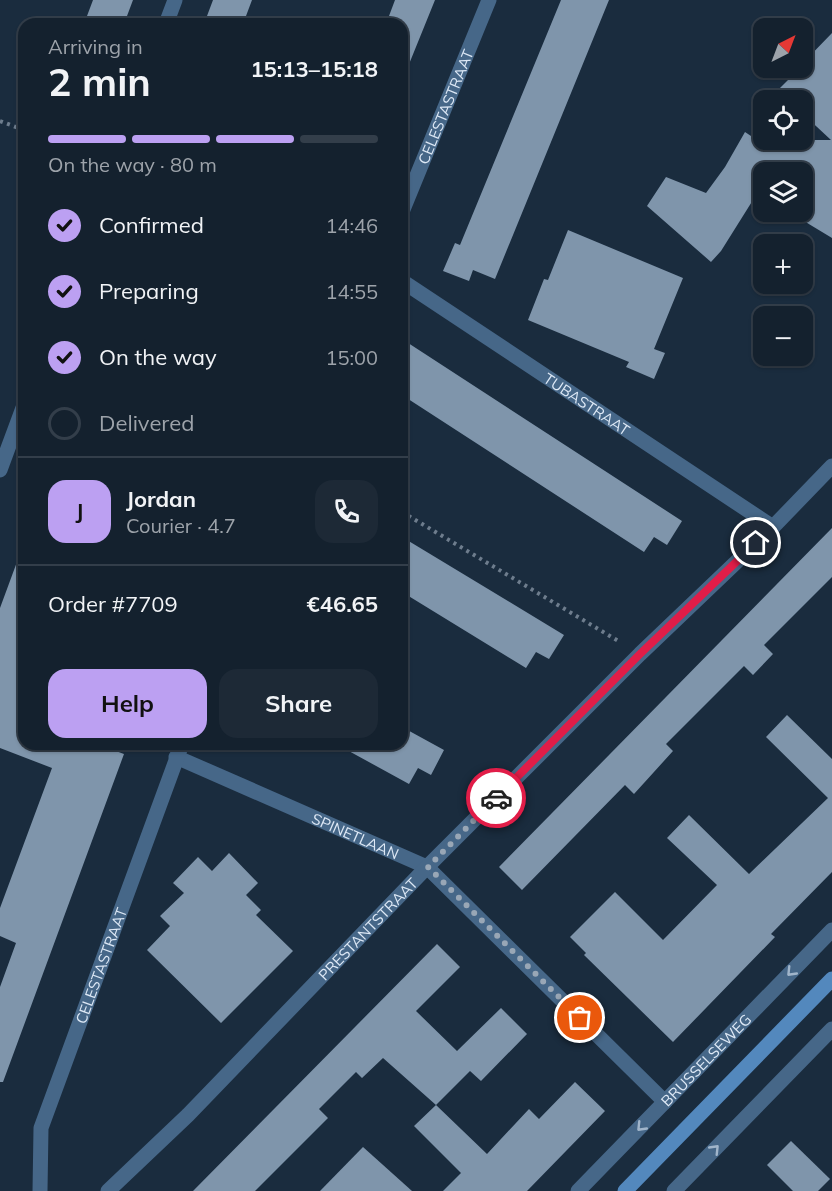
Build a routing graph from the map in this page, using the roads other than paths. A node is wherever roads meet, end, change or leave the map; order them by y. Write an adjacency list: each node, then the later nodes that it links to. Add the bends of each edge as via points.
1 (175, 0): 3 (street)
2 (489, 0): 4 (street, CELESTASTRAAT)
3 (168, 18)
4 (408, 197)
5 (408, 285): 9 (street, TUBASTRAAT)
6 (18, 421): 8 (street)
7 (832, 466): 9 (street, PRESTANTSTRAAT)
8 (0, 470)
9 (773, 527): 11 (street, PRESTANTSTRAAT)
10 (179, 750): 11 (street, SPINETLAAN); 16 (street, CELESTASTRAAT, via 41,1128)
11 (428, 867): 15 (street, SPINETLAAN); 17 (street, PRESTANTSTRAAT, via 188,1115)
12 (832, 930): 15 (street, BRUSSELSEWEG, one-way to 15)
13 (832, 979): 19 (street)
14 (832, 1029): 20 (street, one-way to 14)
15 (665, 1102): 18 (street, BRUSSELSEWEG, one-way to 18)
16 (40, 1191)
17 (108, 1191)
18 (579, 1191)
19 (625, 1191)
20 (674, 1191)

